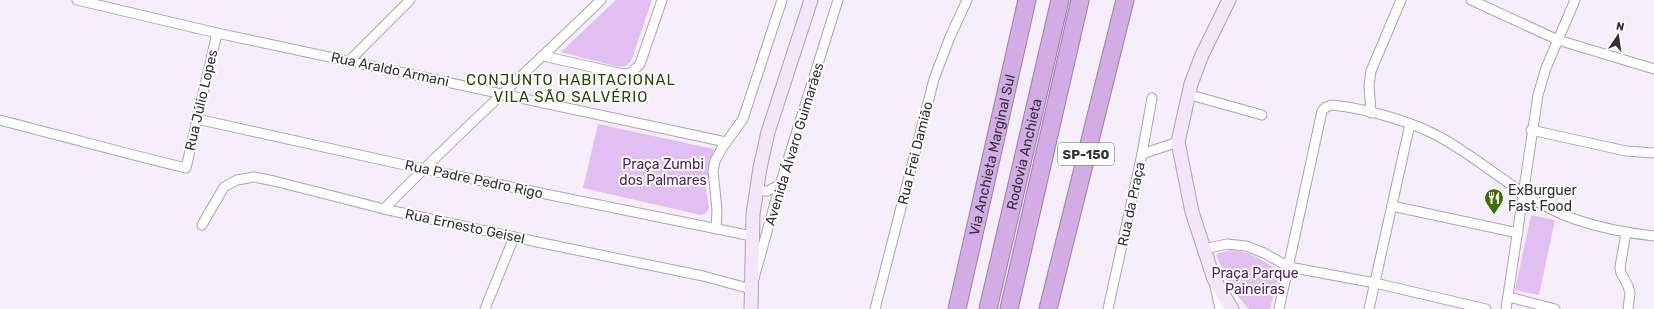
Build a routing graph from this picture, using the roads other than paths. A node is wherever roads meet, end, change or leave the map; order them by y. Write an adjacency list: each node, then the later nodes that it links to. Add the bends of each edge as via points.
1 (77, 0): 17 (street, Rua Araldo Armani)
2 (410, 0): 20 (street)
3 (601, 0): 19 (street)
4 (662, 0): 19 (street, via 640,64 631,73 623,74)
5 (782, 0): 31 (street, via 743,119)
6 (811, 0): 37 (street, Avenida Álvaro Guimarães, via 768,132)
7 (838, 0): 36 (street, Avenida Álvaro Guimarães)
8 (967, 0): 56 (street, Rua Frei Damião, via 934,79)
9 (1027, 0): 57 (highway, Via Anchieta Marginal Sul)
10 (1060, 0): 58 (highway, Rodovia Anchieta)
11 (1080, 0): 59 (highway, Rodovia Anchieta / SP-150)
12 (1125, 0): 60 (highway, SP-150)
13 (1228, 0): 23 (street, via 1202,55)
14 (1401, 0): 25 (street, via 1371,71 1369,85)
15 (1471, 0): 18 (street)
16 (1575, 0): 18 (street)
17 (217, 33): 20 (street, Rua Araldo Armani); 27 (street, Rua Júlio Lopes)
18 (1558, 40): 21 (street); 30 (street, via 1546,68)
19 (543, 56): 22 (street)
20 (350, 60): 22 (street, Rua Araldo Armani)
21 (1654, 70)
22 (501, 93): 31 (street, Rua Araldo Armani); 35 (street)
23 (1188, 94): 26 (street); 32 (street)
24 (1152, 98): 34 (street, Rua da Praça)
25 (1372, 113): 29 (street); 49 (street, via 1332,105 1322,111)
26 (1262, 114)
27 (197, 119): 28 (street, Rua Júlio Lopes, via 186,168); 35 (street, Rua Padre Pedro Rigo)
28 (0, 120)
29 (1410, 124): 38 (street, via 1434,134); 39 (street)
30 (1531, 130): 33 (street, via 1619,149); 38 (street)
31 (726, 142): 42 (street, via 715,161 713,171)
32 (1178, 142): 34 (street); 48 (street, via 1180,163)
33 (1654, 153)
34 (1142, 154): 61 (street, Rua da Praça)
35 (423, 169): 40 (street); 42 (street, Rua Padre Pedro Rigo)
36 (780, 185): 37 (street, via 767,191); 52 (street, Avenida Álvaro Guimarães)
37 (756, 191): 45 (street, Avenida Álvaro Guimarães)
38 (1523, 192): 43 (street, via 1573,219); 44 (street)
39 (1392, 206): 44 (street); 51 (street)
40 (384, 209): 41 (street, Rua Ernesto Geisel, via 274,180 248,178 224,187); 47 (street, Rua Ernesto Geisel)
41 (202, 225)
42 (716, 229): 45 (street, Rua Padre Pedro Rigo)
43 (1626, 232): 46 (street); 69 (street, via 1620,267 1630,293)
44 (1518, 233): 53 (street)
45 (752, 236): 52 (street, Avenida Álvaro Guimarães)
46 (1654, 236)
47 (514, 237): 52 (street, Rua Ernesto Geisel, via 703,276); 54 (street)
48 (1204, 249): 49 (street, via 1227,244 1246,246); 50 (street)
49 (1289, 267): 51 (street); 64 (street)
50 (1214, 279): 62 (street); 63 (street)
51 (1375, 284): 65 (street); 66 (street)
52 (751, 289): 55 (street, Avenida Álvaro Guimarães)
53 (1509, 297): 67 (street); 68 (street)
54 (485, 309)
55 (751, 309)
56 (875, 309)
57 (957, 309)
58 (988, 309)
59 (1010, 309)
60 (1048, 309)
61 (1108, 309)
62 (1220, 309)
63 (1232, 309)
64 (1279, 309)
65 (1369, 309)
66 (1486, 309)
67 (1506, 309)
68 (1555, 309)
69 (1628, 309)

